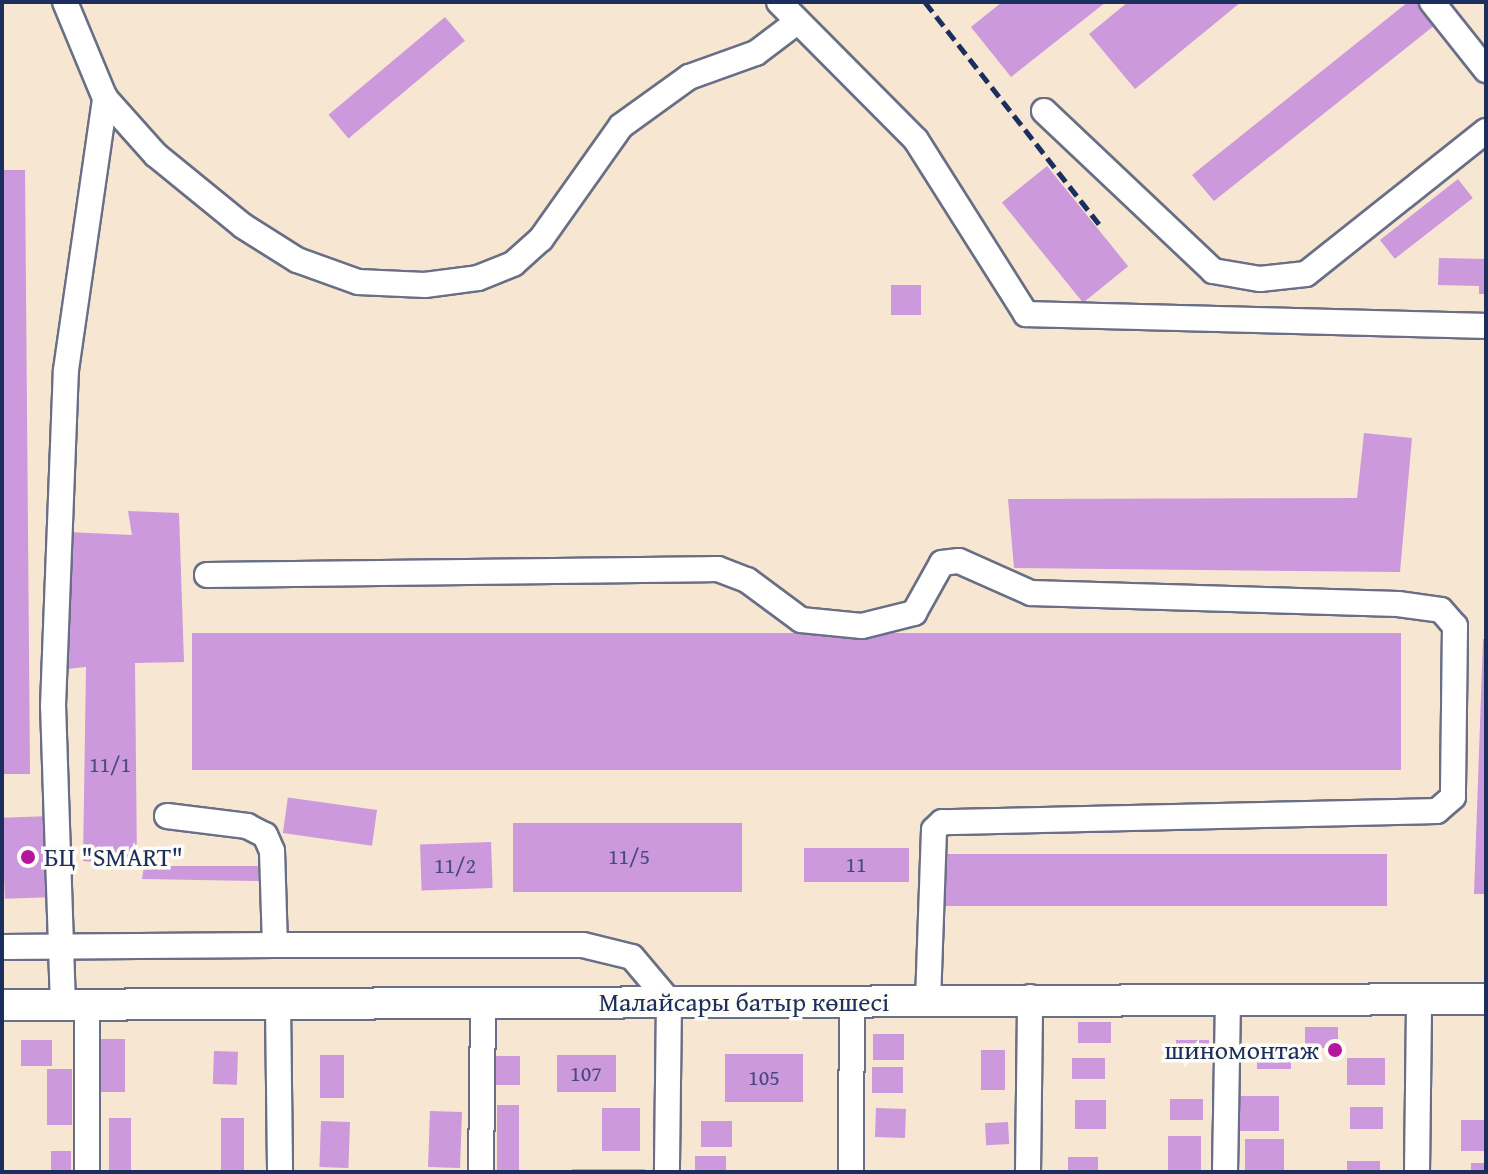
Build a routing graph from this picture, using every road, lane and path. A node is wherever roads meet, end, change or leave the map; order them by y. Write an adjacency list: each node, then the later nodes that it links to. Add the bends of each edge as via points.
1 (65, 2): 6 (street)
2 (779, 2): 4 (street)
3 (1432, 2): 5 (street)
4 (797, 22): 6 (street, via 756,53 689,77 621,126 549,230 513,264 478,278 425,285 358,282 297,260 243,226 156,155); 9 (street, via 916,140 1026,314)
5 (1486, 70)
6 (105, 98): 14 (street, via 66,370 53,706)
7 (1044, 111): 8 (street, via 1213,271 1260,279 1306,274)
8 (1486, 131)
9 (1486, 326)
10 (207, 575): 17 (street, via 718,569 747,580 801,620 862,626 914,613 942,563 959,561 1031,593 1398,604 1441,610 1455,626 1453,797 1437,811 942,822 934,830)
11 (167, 816): 12 (street, via 247,826 265,835 272,851)
12 (275, 945): 14 (street); 20 (street, via 583,945 632,957)
13 (2, 947): 14 (street)
14 (61, 947): 25 (street)
15 (1030, 997): 17 (main road, Малайсары батыр көшесі); 18 (main road, Малайсары батыр көшесі); 31 (street)
16 (1486, 999): 19 (main road, Малайсары батыр көшесі)
17 (928, 1000): 21 (main road, Малайсары батыр көшесі)
18 (1228, 1000): 19 (main road, Малайсары батыр көшесі); 32 (street)
19 (1419, 1000): 33 (street)
20 (669, 1001): 21 (main road, Малайсары батыр көшесі); 24 (main road, Малайсары батыр көшесі); 29 (street)
21 (852, 1002): 30 (street)
22 (278, 1004): 24 (main road, Малайсары батыр көшесі); 25 (main road, Малайсары батыр көшесі); 27 (street)
23 (2, 1005): 25 (main road, Малайсары батыр көшесі)
24 (483, 1005): 28 (street)
25 (75, 1006): 26 (street)
26 (87, 1172)
27 (280, 1172)
28 (481, 1172)
29 (667, 1172)
30 (851, 1172)
31 (1028, 1172)
32 (1225, 1172)
33 (1417, 1172)

